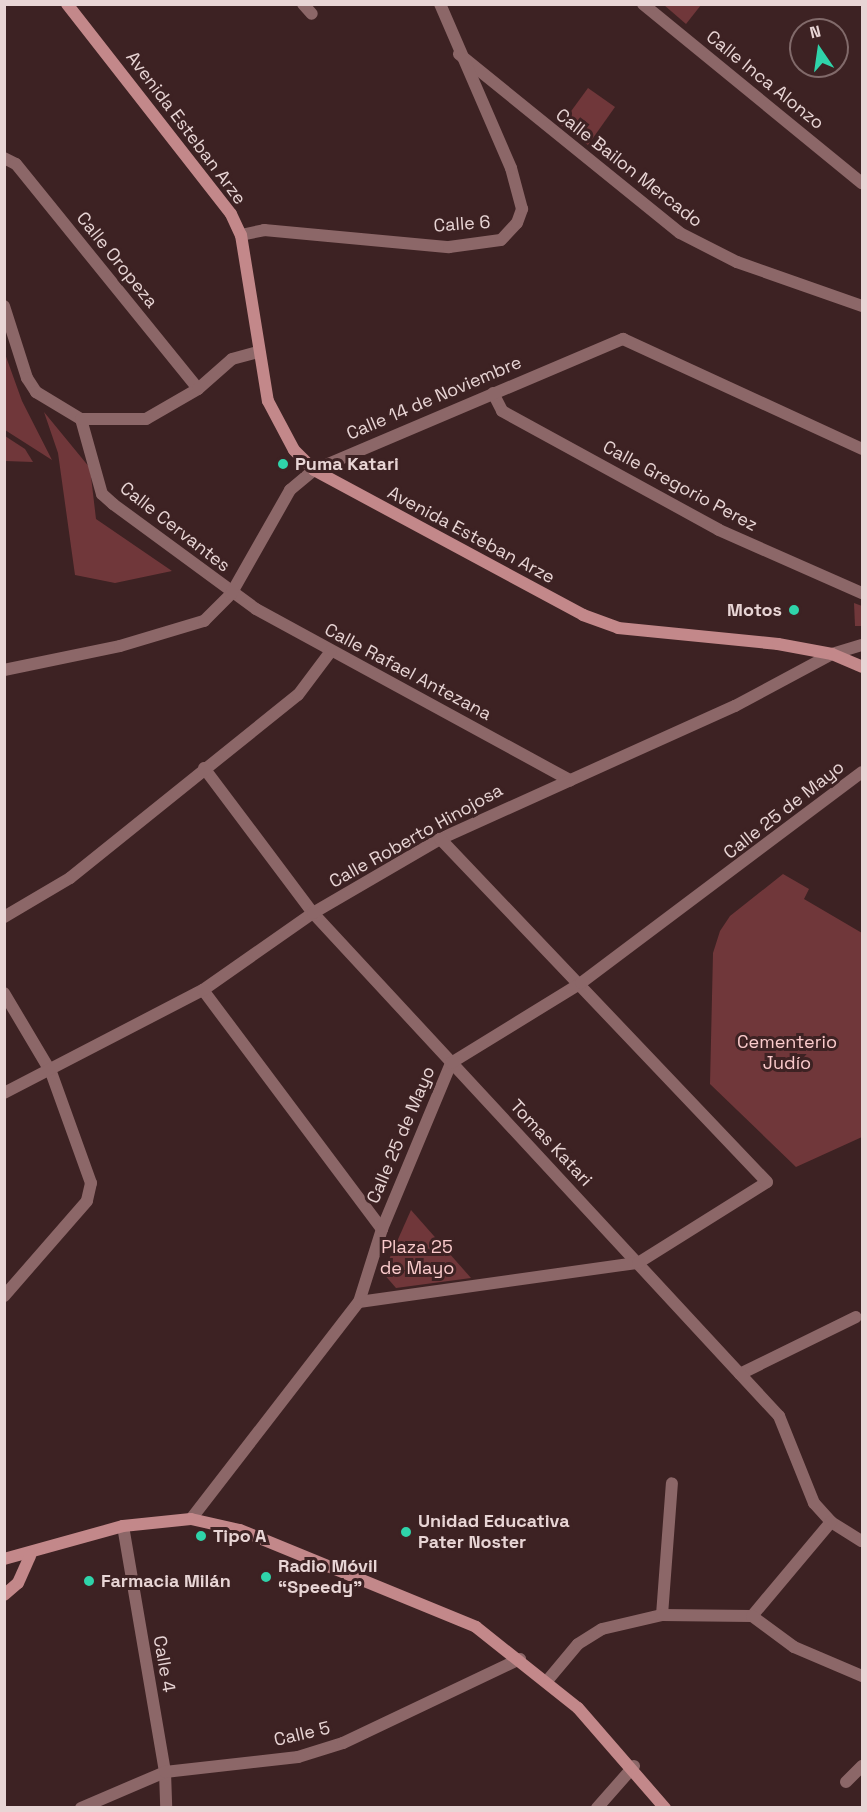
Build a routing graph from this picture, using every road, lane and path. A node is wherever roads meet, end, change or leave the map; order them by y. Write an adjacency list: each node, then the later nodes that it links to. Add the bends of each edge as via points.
1 (67, 4): 7 (main road, Avenida Esteban Arze, via 190,157)
2 (440, 4): 4 (street, Calle 6)
3 (644, 4): 6 (street, Calle Inca Alonzo)
4 (459, 54): 7 (street, Calle 6, via 511,168 522,209 501,240 449,247 264,230); 9 (street, Calle Bailon Mercado, via 680,233 737,262)
5 (4, 158): 11 (street, Calle Oropeza, via 16,164)
6 (862, 183)
7 (241, 234): 10 (main road, Avenida Esteban Arze)
8 (4, 306): 13 (street, via 32,385)
9 (862, 306)
10 (258, 352): 11 (street, via 232,358); 15 (main road, Avenida Esteban Arze, via 279,426)
11 (198, 389): 13 (street, via 146,419)
12 (493, 393): 14 (street, Calle 14 de Noviembre, via 623,339); 15 (street, Calle 14 de Noviembre); 16 (street, Calle Gregorio Perez, via 502,411 719,530)
13 (81, 419): 17 (street, Calle Cervantes, via 102,494)
14 (862, 449)
15 (314, 470): 17 (street, Calle 14 de Noviembre, via 290,490); 20 (main road, Avenida Esteban Arze, via 583,615 618,628)
16 (862, 593)
17 (231, 594): 19 (street, Calle Rafael Antezana); 22 (street, Calle 14 de Noviembre, via 204,621 120,646)
18 (862, 645): 20 (street, Calle Roberto Hinojosa)
19 (331, 651): 23 (street, via 298,694); 25 (street, Calle Rafael Antezana)
20 (832, 654): 21 (main road, Avenida Esteban Arze); 25 (street, Calle Roberto Hinojosa, via 735,706)
21 (862, 667)
22 (4, 670)
23 (204, 768): 27 (street, Tomas Katari); 28 (street, via 70,878)
24 (862, 772): 29 (street, Calle 25 de Mayo)
25 (570, 780): 26 (street, Calle Roberto Hinojosa)
26 (440, 839): 27 (street, Calle Roberto Hinojosa); 29 (street)
27 (313, 913): 30 (street, Calle Roberto Hinojosa); 32 (street, Tomas Katari)
28 (4, 917)
29 (581, 983): 32 (street, Calle 25 de Mayo); 36 (street, via 767,1182)
30 (203, 990): 33 (street, Calle Roberto Hinojosa); 35 (street)
31 (4, 993): 33 (street)
32 (451, 1063): 35 (street, Calle 25 de Mayo); 36 (street, Tomas Katari)
33 (51, 1072): 34 (street, Calle Roberto Hinojosa); 37 (street, via 89,1172 90,1193)
34 (4, 1093)
35 (382, 1229): 38 (street, Calle 25 de Mayo)
36 (638, 1263): 38 (street); 40 (street, Tomas Katari)
37 (4, 1296)
38 (359, 1302): 42 (street, Calle 25 de Mayo)
39 (856, 1317): 40 (street)
40 (740, 1374): 43 (street, Tomas Katari, via 779,1416 814,1503)
41 (672, 1483): 49 (street)
42 (191, 1519): 44 (main road); 51 (main road, via 240,1530 446,1612)
43 (831, 1522): 45 (street, Tomas Katari); 50 (street)
44 (123, 1526): 46 (main road); 56 (street, Calle 4)
45 (862, 1541)
46 (30, 1556): 47 (main road); 48 (main road, via 18,1583)
47 (4, 1559)
48 (4, 1595)
49 (662, 1615): 50 (street); 53 (street, via 602,1629 578,1644)
50 (752, 1616): 52 (street, via 794,1647)
51 (520, 1659): 53 (main road); 56 (street, Calle 5, via 343,1743 298,1756)
52 (862, 1676)
53 (547, 1681): 54 (main road)
54 (634, 1766): 60 (street); 61 (main road)
55 (862, 1766): 57 (street)
56 (165, 1772): 58 (street, Calle 5); 59 (street, Calle 4)
57 (846, 1782)
58 (81, 1808)
59 (166, 1808)
60 (597, 1808)
61 (665, 1808)

